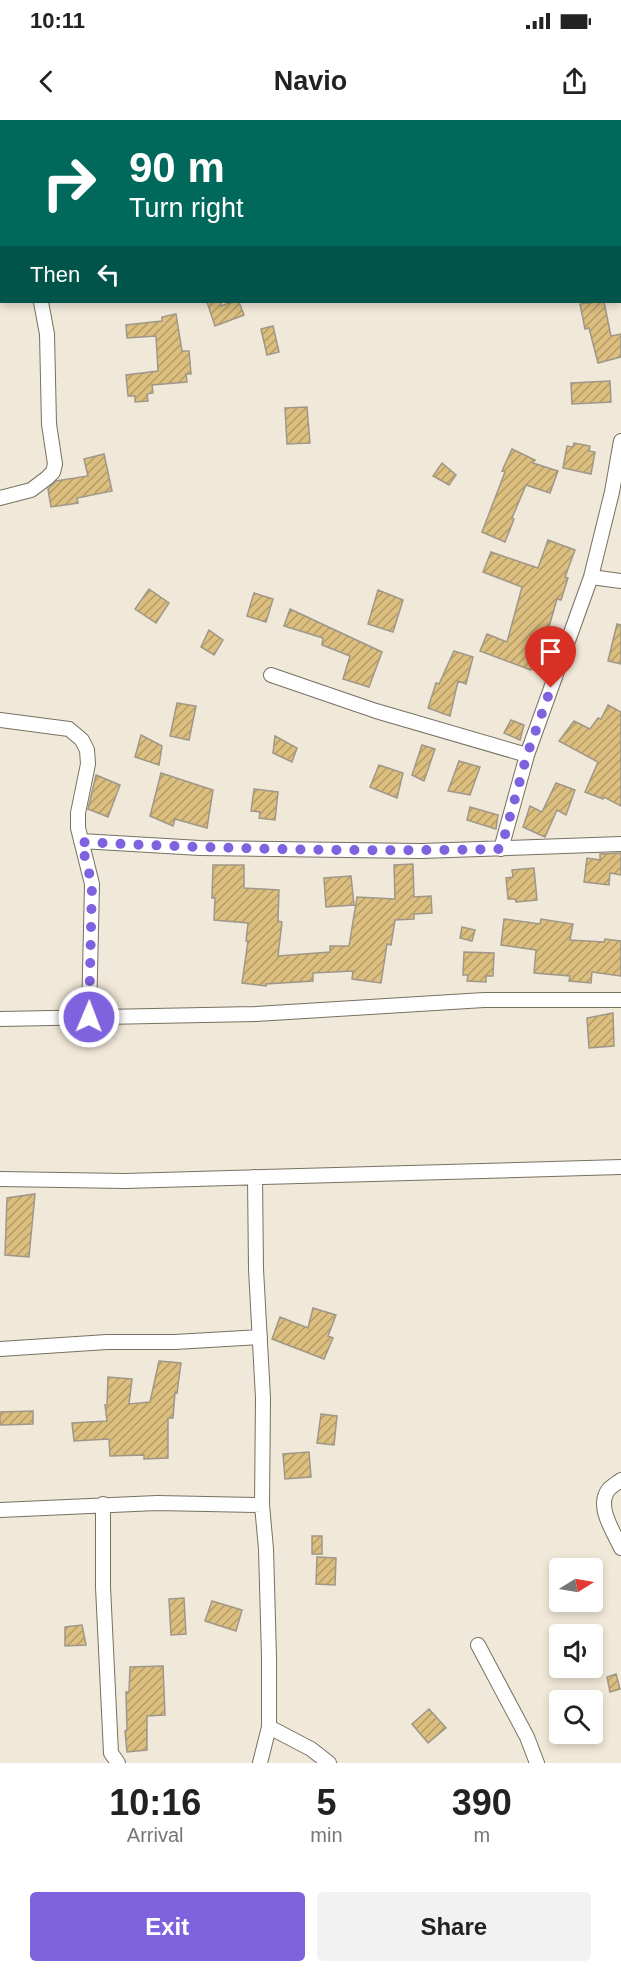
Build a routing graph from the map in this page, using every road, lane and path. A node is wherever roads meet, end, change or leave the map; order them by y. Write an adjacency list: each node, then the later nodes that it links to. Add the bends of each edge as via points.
1 (41, 303): 3 (street, via 47,334 49,424 55,464 53,472 31,490)
2 (621, 441): 4 (street)
3 (0, 498)
4 (591, 578): 5 (street); 8 (street)
5 (621, 581)
6 (271, 675): 8 (street, via 376,711)
7 (0, 720): 9 (street, via 69,729 82,740 88,764 78,813)
8 (527, 755): 11 (street)
9 (81, 842): 11 (street, via 224,848); 13 (street, via 92,884)
10 (621, 844): 11 (street)
11 (501, 849)
12 (621, 1000): 13 (street, via 484,1000 256,1014)
13 (89, 1017): 14 (street)
14 (0, 1019)
15 (621, 1167): 16 (street)
16 (255, 1177): 17 (street); 18 (street)
17 (0, 1179)
18 (260, 1337): 19 (street); 22 (street)
19 (0, 1349)
20 (621, 1480): 24 (street, via 609,1488 604,1500 605,1514)
21 (103, 1504): 22 (street); 23 (street); 27 (street, via 111,1753)
22 (262, 1505): 26 (street)
23 (0, 1510)
24 (621, 1548)
25 (478, 1645): 30 (street)
26 (268, 1727): 28 (street); 29 (street)
27 (118, 1763)
28 (260, 1763)
29 (329, 1763)
30 (537, 1763)

